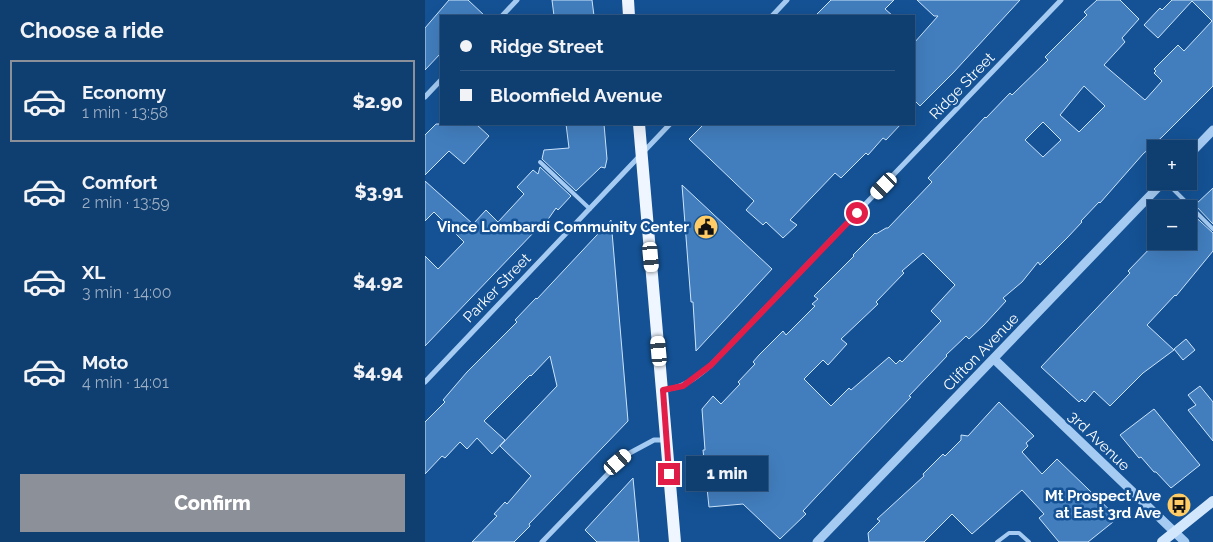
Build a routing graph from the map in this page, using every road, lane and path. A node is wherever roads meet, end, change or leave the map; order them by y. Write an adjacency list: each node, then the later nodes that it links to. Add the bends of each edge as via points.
1 (517, 0): 5 (street)
2 (628, 0): 6 (main road)
3 (787, 0): 7 (street)
4 (1061, 0): 22 (street, Ridge Street, via 711,365 683,386)
5 (503, 15)
6 (629, 15)
7 (773, 15)
8 (440, 81): 9 (street)
9 (425, 97)
10 (639, 125): 14 (main road)
11 (669, 125): 14 (street, Parker Street)
12 (1213, 130): 13 (street)
13 (1197, 147)
14 (642, 154): 18 (street, Parker Street); 22 (main road)
15 (540, 162): 18 (lane)
16 (1156, 190): 20 (street, Clifton Avenue)
17 (1174, 190): 19 (lane)
18 (590, 209): 21 (street, Parker Street)
19 (1213, 229)
20 (994, 359): 25 (street, 3rd Avenue); 28 (street, Clifton Avenue)
21 (425, 382)
22 (663, 390): 23 (main road)
23 (667, 440): 26 (street, via 654,440 626,455); 27 (main road)
24 (1213, 501): 25 (main road)
25 (1175, 532): 31 (main road); 32 (street, 3rd Avenue)
26 (542, 542)
27 (675, 542)
28 (817, 542)
29 (997, 542): 30 (lane, via 1009,533 1019,533)
30 (1029, 542)
31 (1162, 542)
32 (1185, 542)

